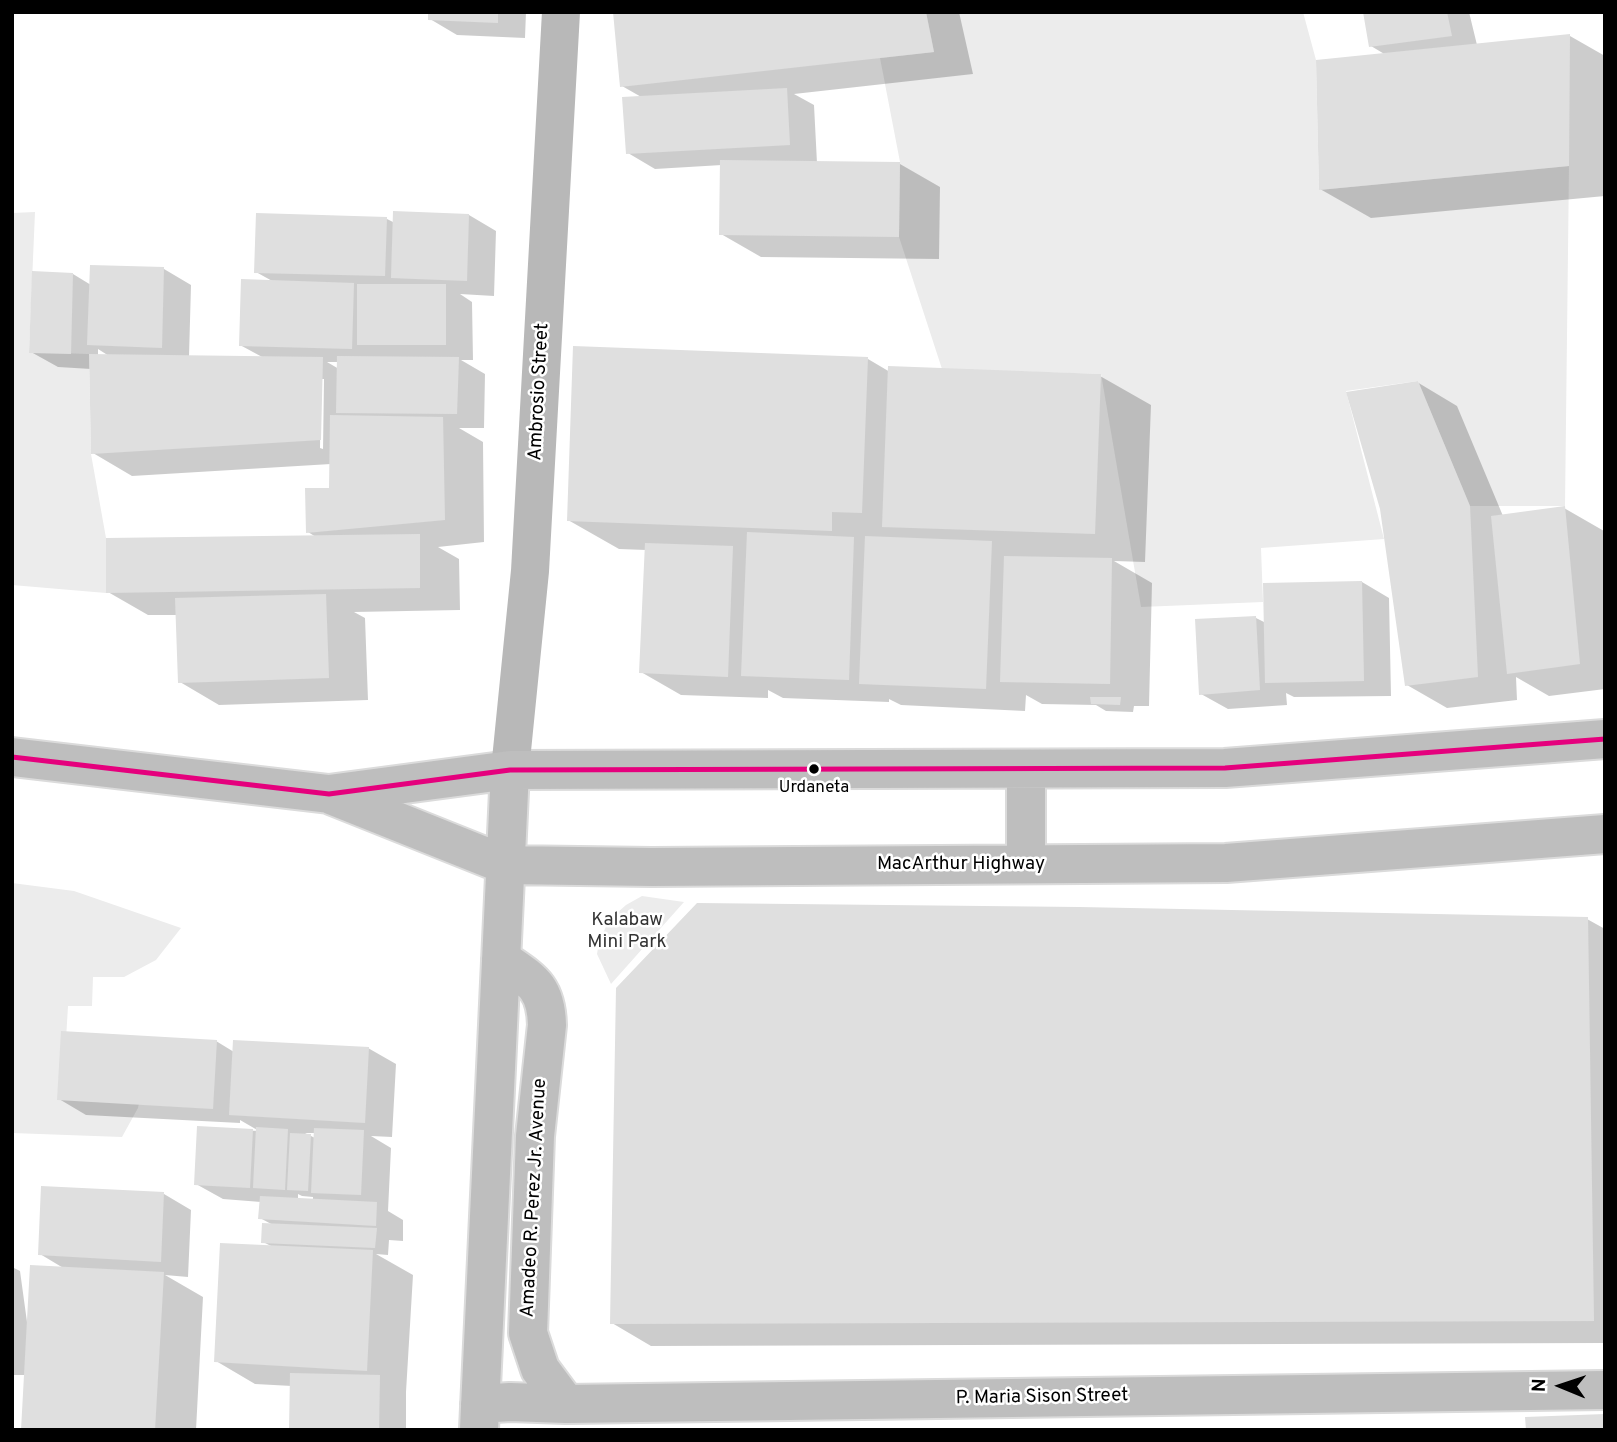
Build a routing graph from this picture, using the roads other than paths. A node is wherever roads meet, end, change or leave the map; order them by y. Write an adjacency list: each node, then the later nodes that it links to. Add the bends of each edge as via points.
1 (561, 12): 5 (main road, Ambrosio Street, via 530,571)
2 (1605, 739): 4 (main road, MacArthur Highway, via 1225,768)
3 (12, 757): 6 (main road, MacArthur Highway)
4 (1026, 769): 5 (main road, MacArthur Highway); 8 (main road)
5 (510, 770): 6 (main road, MacArthur Highway); 9 (main road)
6 (330, 794): 9 (main road, MacArthur Highway)
7 (1605, 834): 8 (main road, MacArthur Highway, via 1226,863)
8 (1026, 864): 9 (main road, MacArthur Highway)
9 (506, 865): 10 (main road)
10 (501, 959): 12 (main road, Amadeo R. Perez Jr. Avenue, via 533,981 546,1009 535,1136 528,1333 540,1370); 13 (main road)
11 (1605, 1390): 12 (main road, P. Maria Sison Street)
12 (566, 1405): 13 (main road, P. Maria Sison Street, via 510,1402)
13 (480, 1417)

